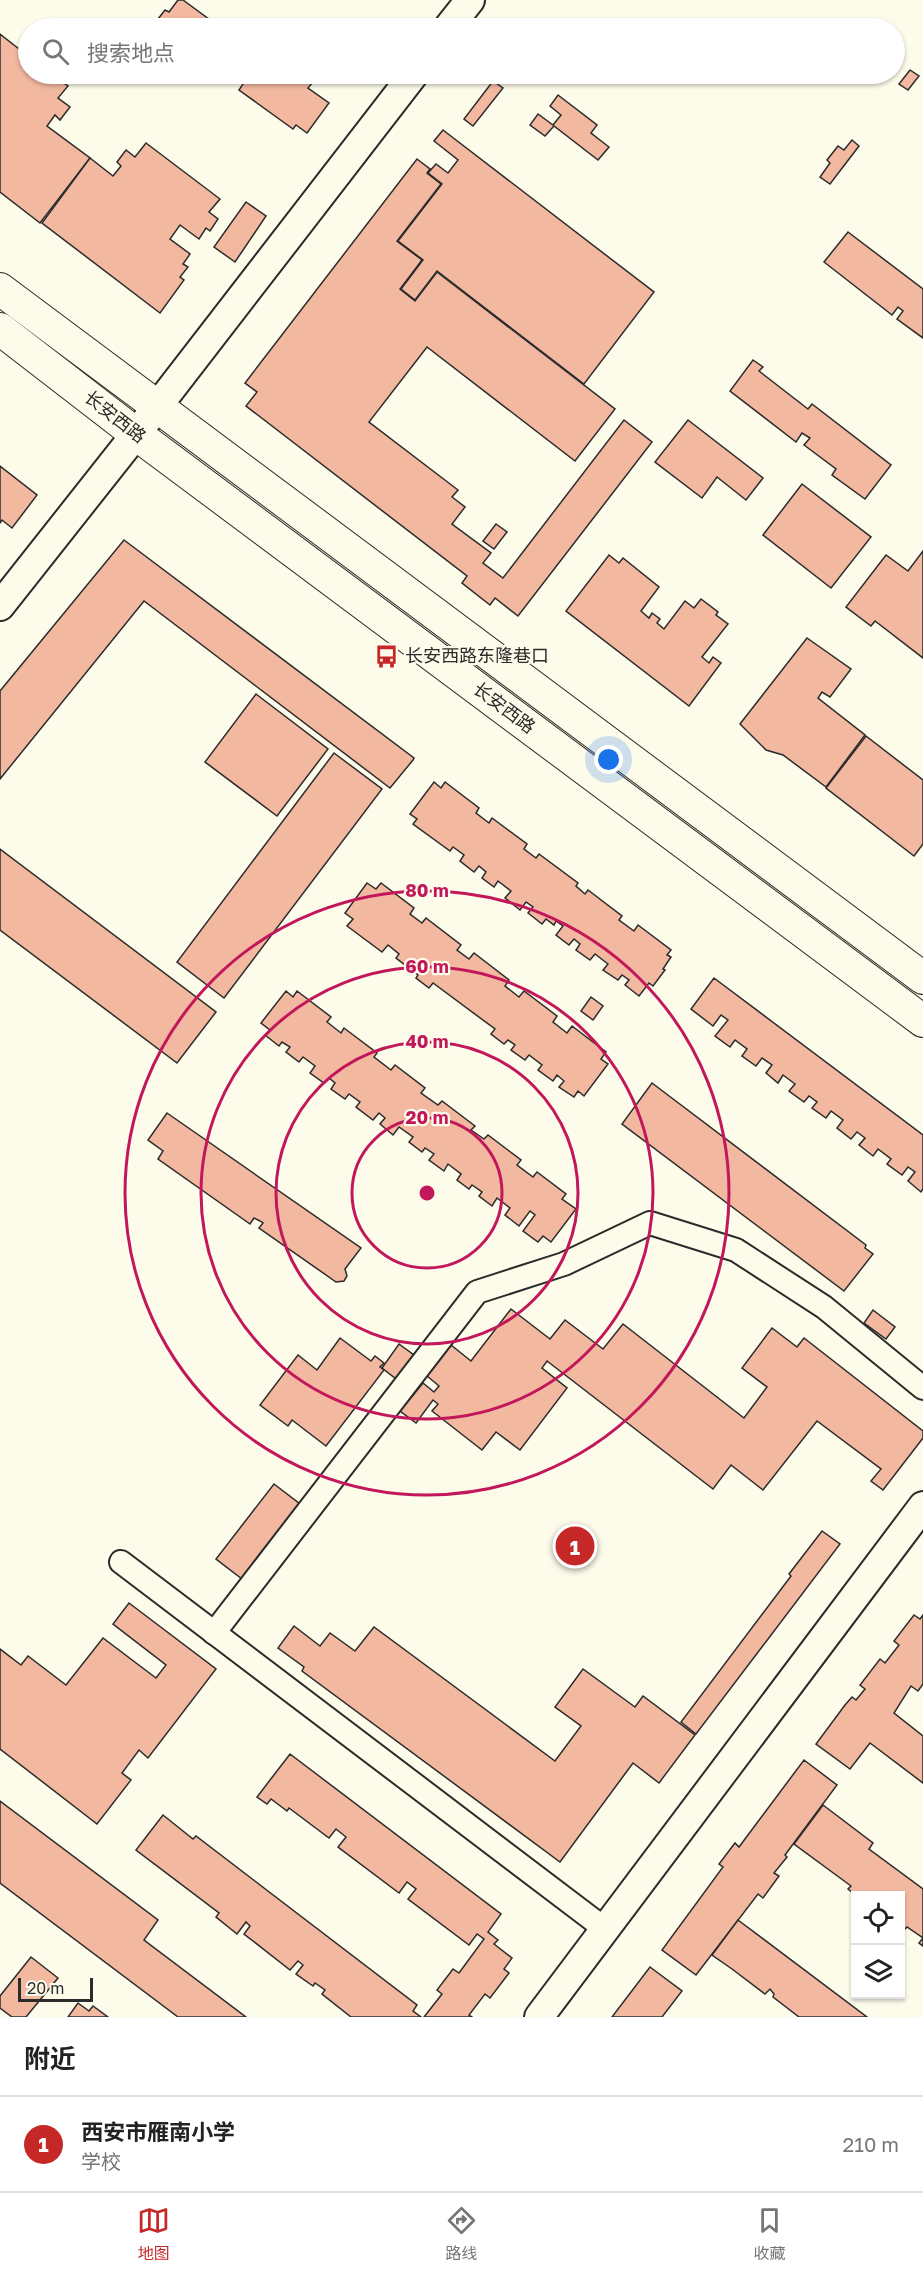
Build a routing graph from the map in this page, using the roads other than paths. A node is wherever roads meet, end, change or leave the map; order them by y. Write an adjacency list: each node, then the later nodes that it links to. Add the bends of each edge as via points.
1 (471, 0): 2 (street)
2 (456, 18)
3 (406, 84): 6 (street)
4 (0, 289): 6 (main road, 长安西路)
5 (0, 329): 7 (main road, 长安西路)
6 (157, 406): 7 (street); 9 (main road, 长安西路)
7 (136, 434): 8 (street); 10 (main road, 长安西路)
8 (0, 606)
9 (923, 978)
10 (923, 1021)
11 (923, 1388): 14 (street, via 824,1307 736,1250 650,1223 564,1264 477,1292)
12 (923, 1506): 15 (street)
13 (121, 1562): 14 (street)
14 (214, 1633): 15 (street)
15 (605, 1929): 16 (street)
16 (539, 2017)

